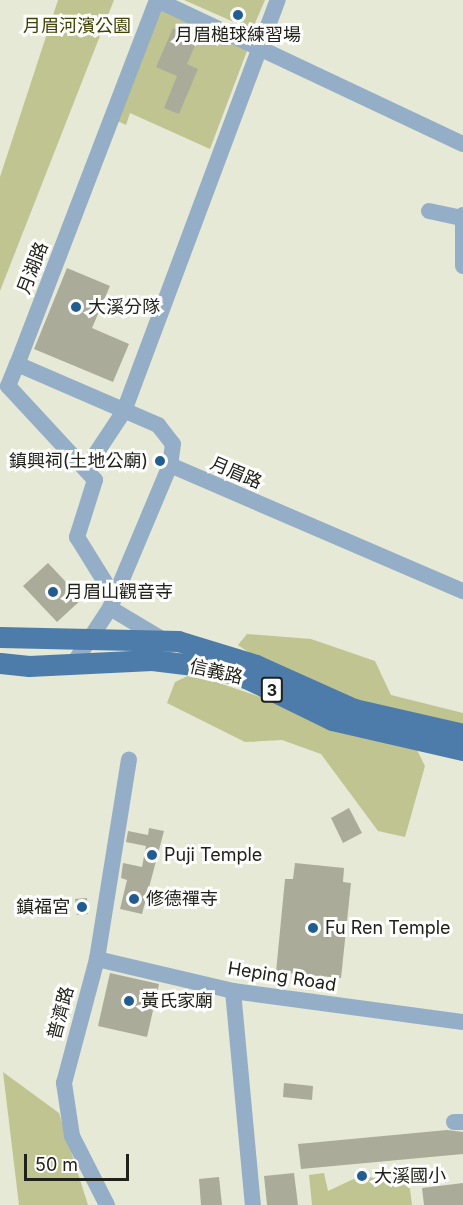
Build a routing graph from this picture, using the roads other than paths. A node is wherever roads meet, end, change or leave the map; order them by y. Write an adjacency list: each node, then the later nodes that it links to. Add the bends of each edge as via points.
1 (157, 0): 3 (street); 8 (street, 月湖路)
2 (278, 0): 3 (street)
3 (260, 50): 4 (street); 10 (street)
4 (463, 144)
5 (429, 211): 6 (street)
6 (463, 217): 7 (street)
7 (463, 266)
8 (17, 364): 9 (street, 月湖路); 10 (street)
9 (4, 390): 12 (street)
10 (124, 411): 11 (street, via 158,425 173,444); 12 (street)
11 (170, 465): 13 (street, 月眉路); 14 (street)
12 (87, 467): 14 (street, via 95,480 77,537)
13 (463, 591)
14 (111, 601): 16 (street); 17 (street)
15 (0, 638): 16 (main road, 信義路 / 3, via 36,642)
16 (93, 639): 17 (main road, 信義路 / 3); 18 (street)
17 (165, 641): 20 (main road, 信義路 / 3, via 248,662 354,709)
18 (76, 660): 19 (main road, 信義路 / 3, via 29,666); 21 (main road, 信義路 / 3, via 152,660 210,667 246,678 332,720)
19 (0, 663)
20 (463, 734)
21 (463, 750)
22 (129, 760): 23 (street, 普濟路)
23 (97, 958): 24 (street, Heping Road); 26 (street, 普濟路, via 64,1083 72,1136)
24 (233, 991): 25 (street, Heping Road); 27 (street)
25 (463, 1022)
26 (107, 1205)
27 (253, 1205)

